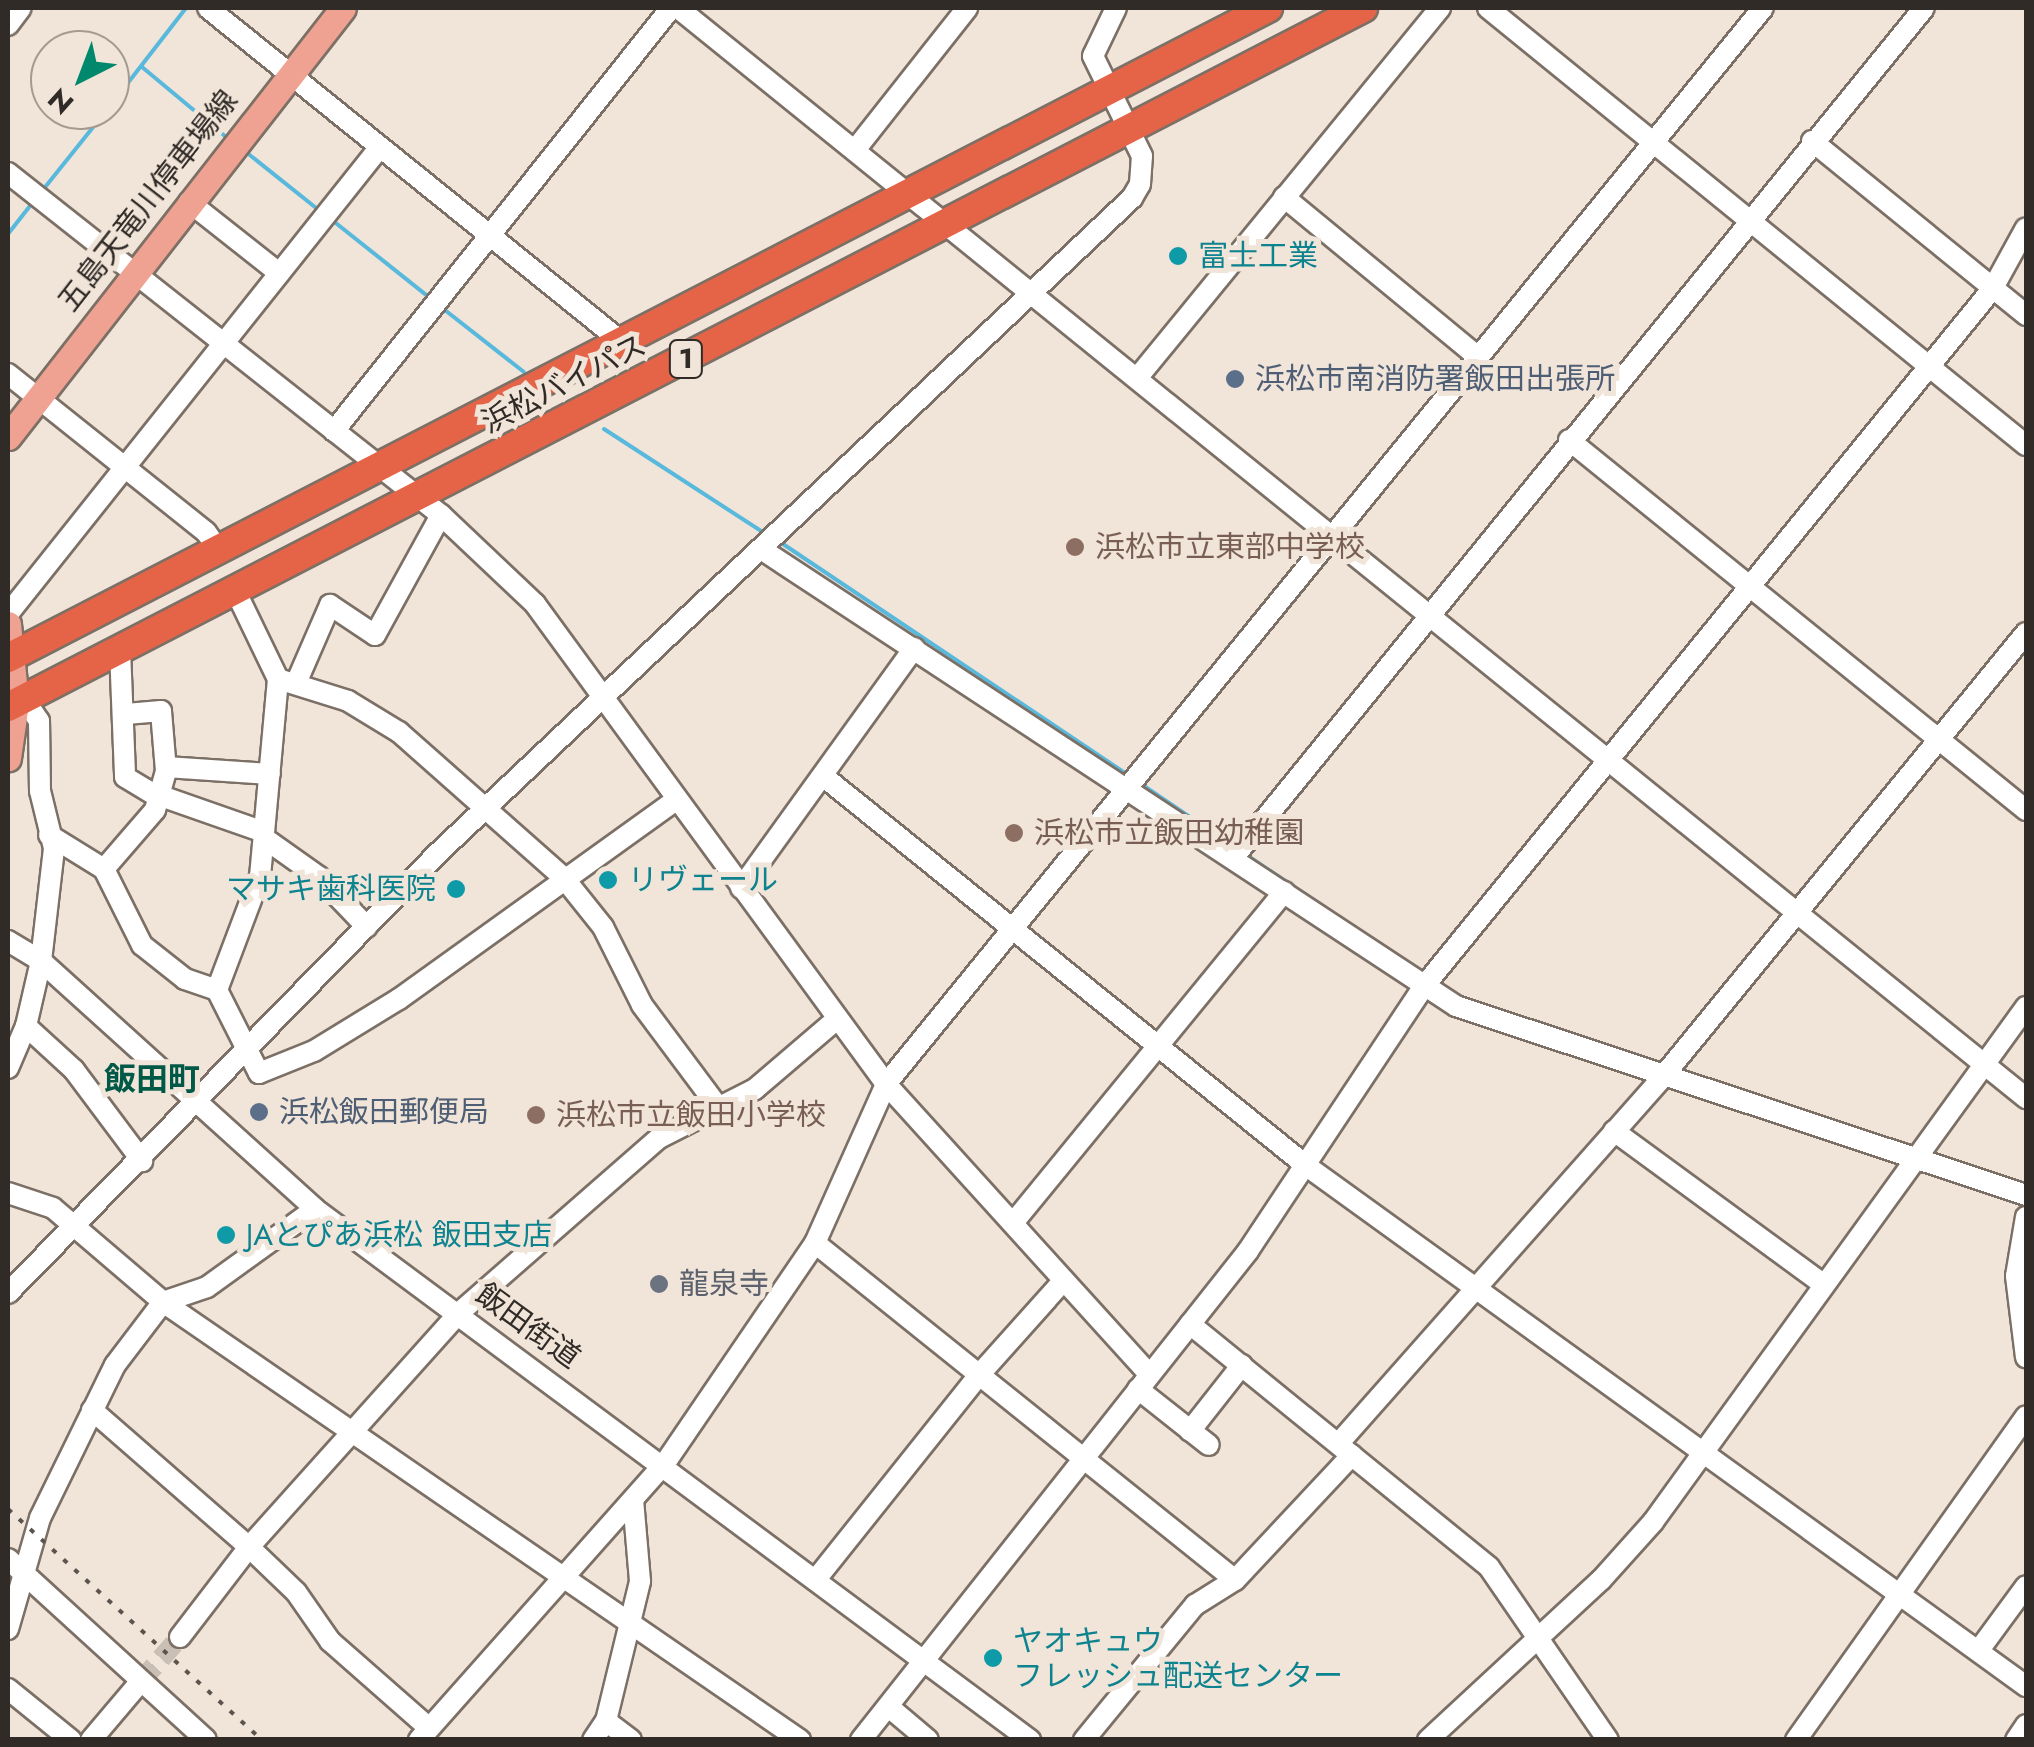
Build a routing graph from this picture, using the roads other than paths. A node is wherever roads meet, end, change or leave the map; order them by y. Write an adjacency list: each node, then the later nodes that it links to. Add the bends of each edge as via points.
1 (21, 8): 13 (street)
2 (208, 8): 14 (street)
3 (344, 8): 14 (main road, 五島天竜川停車場線)
4 (674, 8): 20 (street); 28 (street)
5 (966, 8): 20 (street)
6 (1116, 8): 15 (street, via 1093,56)
7 (1268, 8): 15 (highway, 浜松バイパス / 1)
8 (1363, 8): 16 (highway, 浜松バイパス / 1)
9 (1440, 8): 23 (street)
10 (1488, 8): 18 (street)
11 (1763, 8): 18 (street)
12 (1924, 8): 17 (street)
13 (8, 25)
14 (290, 73): 19 (street); 24 (main road, 五島天竜川停車場線)
15 (1107, 90): 16 (street); 22 (highway, 浜松バイパス / 1)
16 (1129, 124): 26 (highway, 浜松バイパス / 1); 32 (street, via 1142,156 1140,184)
17 (1812, 141): 25 (street); 31 (street)
18 (1653, 142): 25 (street); 36 (street)
19 (380, 146): 28 (street); 30 (street)
20 (855, 150): 22 (street)
21 (8, 173): 29 (street)
22 (908, 192): 26 (street); 34 (highway, 浜松バイパス / 1)
23 (1284, 197): 36 (street); 39 (street)
24 (189, 202): 29 (main road, 五島天竜川停車場線); 30 (street)
25 (1747, 220): 37 (street); 43 (street)
26 (950, 224): 32 (street); 47 (highway, 浜松バイパス / 1)
27 (2026, 228): 31 (street)
28 (490, 234): 34 (street); 41 (street)
29 (134, 272): 35 (street); 40 (main road, 五島天竜川停車場線)
30 (280, 273): 35 (street)
31 (1993, 288): 33 (street); 37 (street)
32 (1035, 292): 39 (street); 50 (street)
33 (2026, 315)
34 (622, 342): 45 (highway, 浜松バイパス / 1)
35 (224, 344): 41 (street); 46 (street)
36 (1479, 358): 49 (street)
37 (1930, 366): 44 (street); 52 (street)
38 (8, 374): 40 (street)
39 (1138, 377): 49 (street)
40 (35, 396): 42 (main road, 五島天竜川停車場線); 46 (street)
41 (334, 431): 45 (street)
42 (8, 438)
43 (1569, 440): 52 (street); 54 (street)
44 (2026, 445)
45 (378, 466): 47 (street); 51 (highway, 浜松バイパス / 1)
46 (125, 468): 51 (street); 55 (street)
47 (415, 497): 48 (street); 53 (highway, 浜松バイパス / 1)
48 (441, 516): 61 (street, via 375,636 330,605); 62 (street, via 534,604)
49 (1334, 536): 54 (street); 71 (street)
50 (761, 548): 58 (street); 62 (street)
51 (218, 549): 60 (highway, 浜松バイパス / 1)
52 (1751, 586): 65 (street); 67 (street)
53 (235, 590): 59 (highway, 浜松バイパス / 1); 61 (street)
54 (1429, 612): 67 (street); 78 (street)
55 (8, 614)
56 (8, 624): 60 (main road)
57 (2026, 634): 65 (street)
58 (914, 648): 70 (street); 71 (street)
59 (120, 650): 63 (highway, 浜松バイパス / 1); 64 (street)
60 (9, 657): 63 (main road)
61 (288, 680): 69 (street); 74 (street, via 399,732)
62 (604, 696): 73 (street); 74 (street)
63 (16, 703): 66 (main road); 76 (street, via 39,721)
64 (126, 714): 68 (street, via 161,711); 72 (street, via 126,777)
65 (1940, 740): 75 (street); 83 (street)
66 (8, 758)
67 (1609, 760): 83 (street); 88 (street)
68 (166, 767): 69 (street); 72 (street)
69 (270, 774): 77 (street)
70 (823, 776): 81 (street); 85 (street)
71 (1128, 789): 78 (street); 85 (street)
72 (160, 797): 77 (street); 79 (street)
73 (676, 799): 80 (street); 81 (street)
74 (486, 808): 80 (street); 84 (street)
75 (2026, 810)
76 (50, 835): 79 (street); 87 (street, via 54,848)
77 (264, 835): 84 (street, via 319,877); 89 (street, via 260,876)
78 (1233, 858): 82 (street)
79 (104, 869): 89 (street, via 142,945 185,979)
80 (563, 878): 94 (street, via 398,999 314,1051 259,1073); 101 (street, via 604,927 642,1005)
81 (742, 888): 91 (street)
82 (1284, 892): 88 (street); 93 (street)
83 (1797, 912): 95 (street); 97 (street)
84 (366, 928): 94 (street)
85 (1012, 930): 93 (street); 98 (street)
86 (8, 941): 87 (street, 飯田街道)
87 (40, 961): 92 (street); 100 (street, 飯田街道)
88 (1425, 985): 97 (street, via 1456,1006); 105 (street)
89 (217, 990): 94 (street)
90 (2026, 1007): 95 (street)
91 (837, 1020): 98 (street); 101 (street, via 755,1089)
92 (26, 1026): 96 (street); 104 (street, via 74,1070)
93 (1159, 1046): 105 (street); 110 (street)
94 (248, 1051): 100 (street)
95 (1984, 1064): 99 (street); 103 (street)
96 (8, 1068)
97 (1665, 1074): 102 (street); 103 (street)
98 (886, 1084): 110 (street); 112 (street)
99 (2026, 1098)
100 (196, 1104): 104 (street); 108 (street, 飯田街道)
101 (718, 1107): 118 (street, via 660,1138)
102 (1614, 1131): 114 (street); 115 (street)
103 (1916, 1158): 107 (street); 114 (street)
104 (142, 1161): 111 (street)
105 (1308, 1167): 115 (street); 119 (street)
106 (8, 1192): 111 (street, via 52,1208)
107 (2026, 1195)
108 (315, 1209): 117 (street, via 207,1286); 118 (street, 飯田街道)
109 (2026, 1216): 120 (street, via 2016,1276)
110 (1013, 1223): 113 (street)
111 (78, 1228): 116 (street); 117 (street)
112 (815, 1243): 122 (street); 132 (street)
113 (1064, 1280): 122 (street); 123 (street)
114 (1823, 1284): 130 (street)
115 (1476, 1286): 129 (street); 130 (street)
116 (8, 1293)
117 (163, 1302): 124 (street, via 115,1364); 127 (street)
118 (459, 1312): 127 (street); 132 (street, 飯田街道)
119 (1190, 1324): 121 (street); 123 (street)
120 (2026, 1357)
121 (1242, 1365): 126 (street); 129 (street)
122 (978, 1375): 131 (street); 136 (street)
123 (1144, 1381): 126 (street); 131 (street)
124 (92, 1410): 134 (street); 135 (street)
125 (2026, 1416): 140 (street)
126 (1190, 1430): 128 (street)
127 (352, 1432): 134 (street); 137 (street)
128 (1209, 1445)
129 (1346, 1449): 138 (street); 143 (street, via 1489,1566)
130 (1704, 1452): 140 (street); 143 (street, via 1623,1558)
131 (1086, 1455): 138 (street); 146 (street)
132 (665, 1463): 133 (street); 136 (street, 飯田街道)
133 (632, 1500): 137 (street); 141 (street, via 641,1566)
134 (249, 1547): 144 (street); 153 (street, via 296,1592 330,1641)
135 (15, 1565): 142 (street); 147 (street)
136 (817, 1578): 146 (street, 飯田街道)
137 (563, 1580): 141 (street); 153 (street)
138 (1234, 1580): 163 (street, via 1195,1605)
139 (2026, 1586): 145 (street)
140 (1902, 1594): 145 (street); 166 (street)
141 (627, 1620): 151 (street); 159 (street)
142 (8, 1629)
143 (1538, 1634): 164 (street); 165 (street)
144 (180, 1637)
145 (1979, 1650): 148 (street)
146 (924, 1660): 150 (street); 162 (street, 飯田街道)
147 (141, 1681): 155 (street); 156 (street)
148 (2026, 1686)
149 (8, 1689): 154 (street)
150 (888, 1707): 160 (street); 161 (street)
151 (606, 1721): 157 (street); 158 (street)
152 (2026, 1725): 167 (street)
153 (424, 1734)
154 (70, 1740)
155 (91, 1740)
156 (206, 1740)
157 (593, 1740)
158 (632, 1740)
159 (800, 1740)
160 (861, 1740)
161 (928, 1740)
162 (1030, 1740)
163 (1084, 1740)
164 (1428, 1740)
165 (1608, 1740)
166 (1796, 1740)
167 (2016, 1740)

